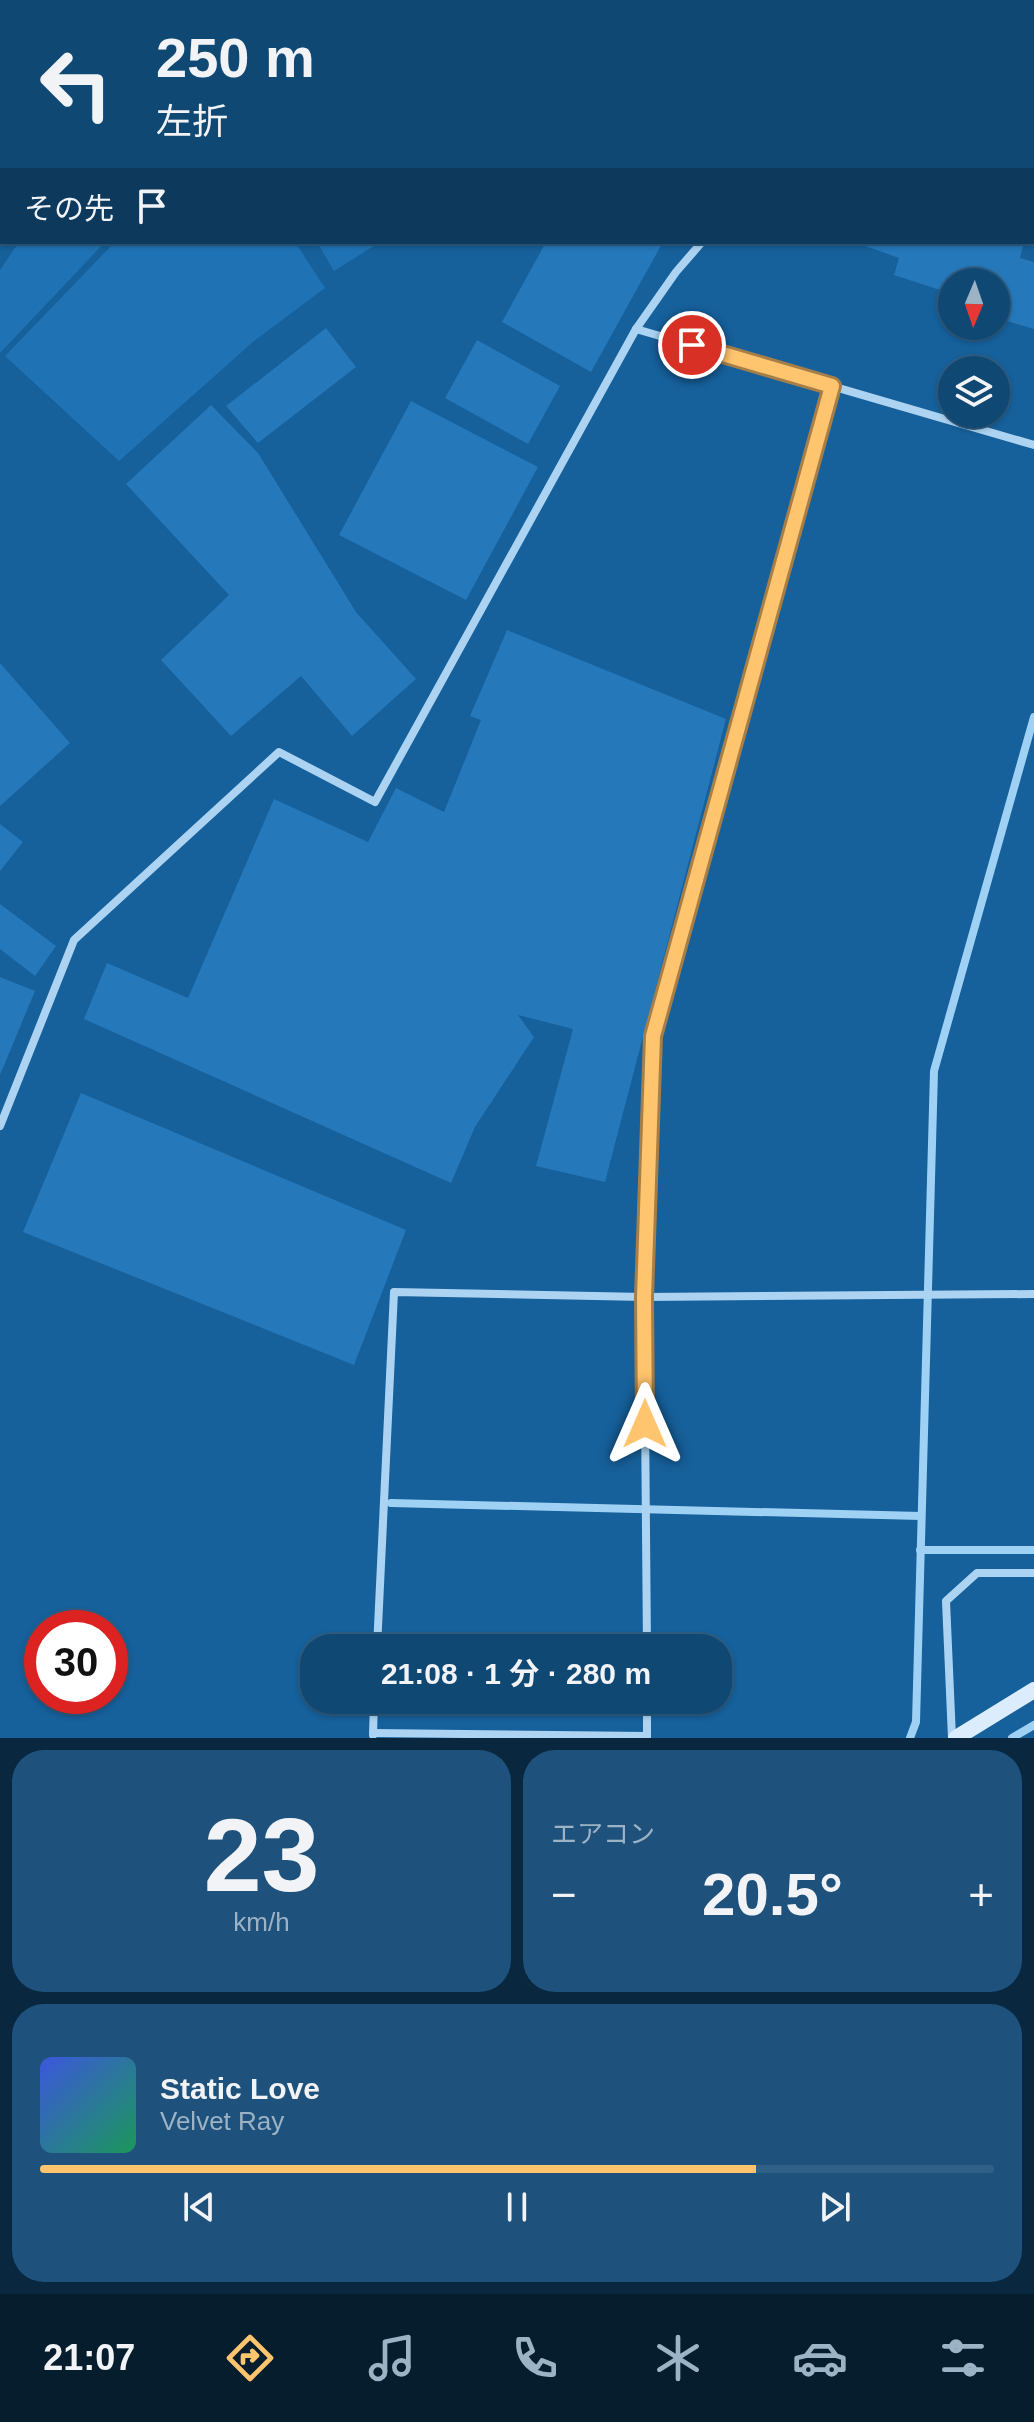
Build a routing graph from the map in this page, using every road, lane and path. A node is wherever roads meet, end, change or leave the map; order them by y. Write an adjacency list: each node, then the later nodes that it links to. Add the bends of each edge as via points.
1 (700, 244): 2 (street)
2 (636, 329): 3 (street); 5 (street, via 375,802 279,752 74,940)
3 (832, 386): 4 (street); 7 (street, via 653,1036)
4 (1034, 445)
5 (0, 1126)
6 (1034, 1294): 7 (street)
7 (644, 1297): 9 (street, via 394,1292); 10 (street)
8 (1034, 1573): 16 (street, via 977,1573 946,1601)
9 (378, 1634)
10 (647, 1634)
11 (1034, 1690): 16 (street)
12 (373, 1714): 14 (street)
13 (647, 1714): 15 (street)
14 (372, 1735): 15 (street)
15 (647, 1737)
16 (954, 1738)

